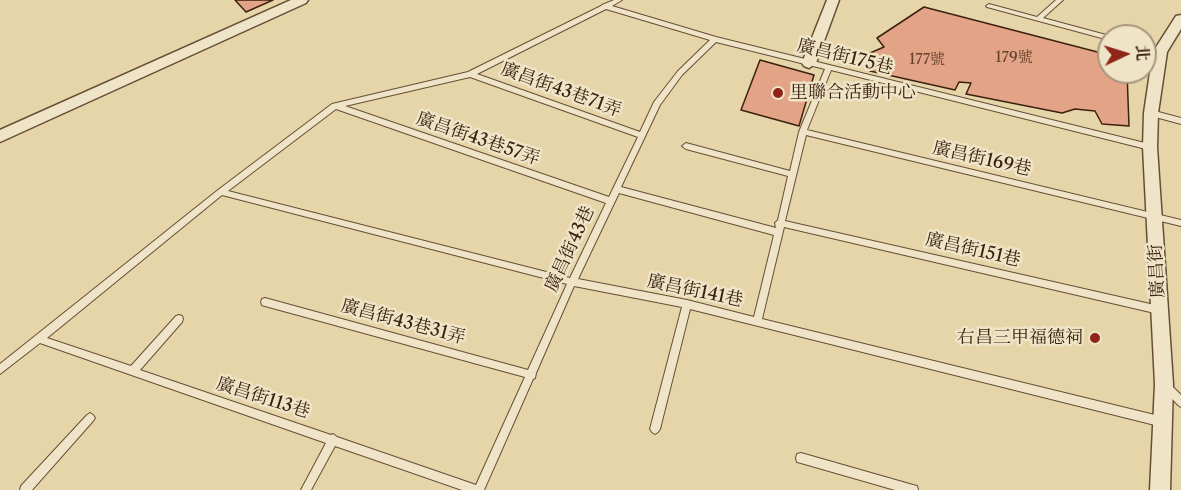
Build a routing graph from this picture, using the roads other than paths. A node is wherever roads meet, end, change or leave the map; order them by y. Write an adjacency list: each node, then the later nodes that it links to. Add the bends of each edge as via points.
1 (302, 0): 21 (street)
2 (619, 0): 5 (lane)
3 (833, 0): 13 (street)
4 (1060, 0): 7 (lane)
5 (604, 6): 10 (lane, 廣昌街175巷); 15 (lane)
6 (989, 6): 7 (lane)
7 (1038, 19): 9 (lane)
8 (1181, 19): 12 (street)
9 (1097, 35)
10 (715, 39): 13 (lane, 廣昌街175巷); 20 (lane, 廣昌街43巷, via 680,72)
11 (1157, 51): 12 (lane)
12 (1160, 52): 17 (street, 廣昌街)
13 (809, 63): 14 (lane, 廣昌街175巷)
14 (829, 68): 19 (lane); 23 (lane, 廣昌街175巷)
15 (470, 74): 16 (lane); 20 (lane, 廣昌街43巷71弄)
16 (335, 106): 26 (lane); 27 (lane, 廣昌街43巷57弄)
17 (1151, 113): 18 (lane); 23 (street, 廣昌街)
18 (1181, 121)
19 (803, 132): 24 (lane); 28 (lane, 廣昌街169巷)
20 (641, 135): 25 (lane, 廣昌街43巷)
21 (0, 136)
22 (686, 146): 24 (lane)
23 (1150, 147): 28 (street, 廣昌街)
24 (791, 174): 29 (lane)
25 (616, 189): 27 (lane, 廣昌街43巷); 31 (lane)
26 (221, 192): 32 (lane, 廣昌街141巷); 38 (lane)
27 (611, 201): 32 (lane, 廣昌街43巷)
28 (1154, 215): 30 (lane, 廣昌街169巷); 35 (street, 廣昌街)
29 (779, 223): 31 (lane); 35 (lane, 廣昌街151巷)
30 (1181, 223)
31 (777, 232): 37 (lane)
32 (572, 282): 34 (lane, 廣昌街141巷); 41 (lane, 廣昌街43巷)
33 (265, 302): 41 (lane, 廣昌街43巷31弄)
34 (687, 304): 37 (lane, 廣昌街141巷); 46 (lane)
35 (1159, 309): 42 (street, 廣昌街)
36 (179, 319): 40 (lane)
37 (756, 321): 45 (lane, 廣昌街141巷)
38 (39, 339): 39 (lane); 40 (lane, 廣昌街113巷)
39 (0, 370)
40 (132, 372): 47 (lane, 廣昌街113巷)
41 (532, 375): 51 (lane, 廣昌街43巷)
42 (1164, 384): 43 (lane); 45 (street, 廣昌街)
43 (1181, 402)
44 (90, 418): 49 (lane)
45 (1163, 422): 53 (street, 廣昌街)
46 (654, 429)
47 (333, 439): 50 (lane); 51 (lane, 廣昌街113巷)
48 (801, 458): 52 (lane)
49 (25, 490)
50 (306, 490)
51 (478, 490)
52 (913, 490)
53 (1160, 490)

